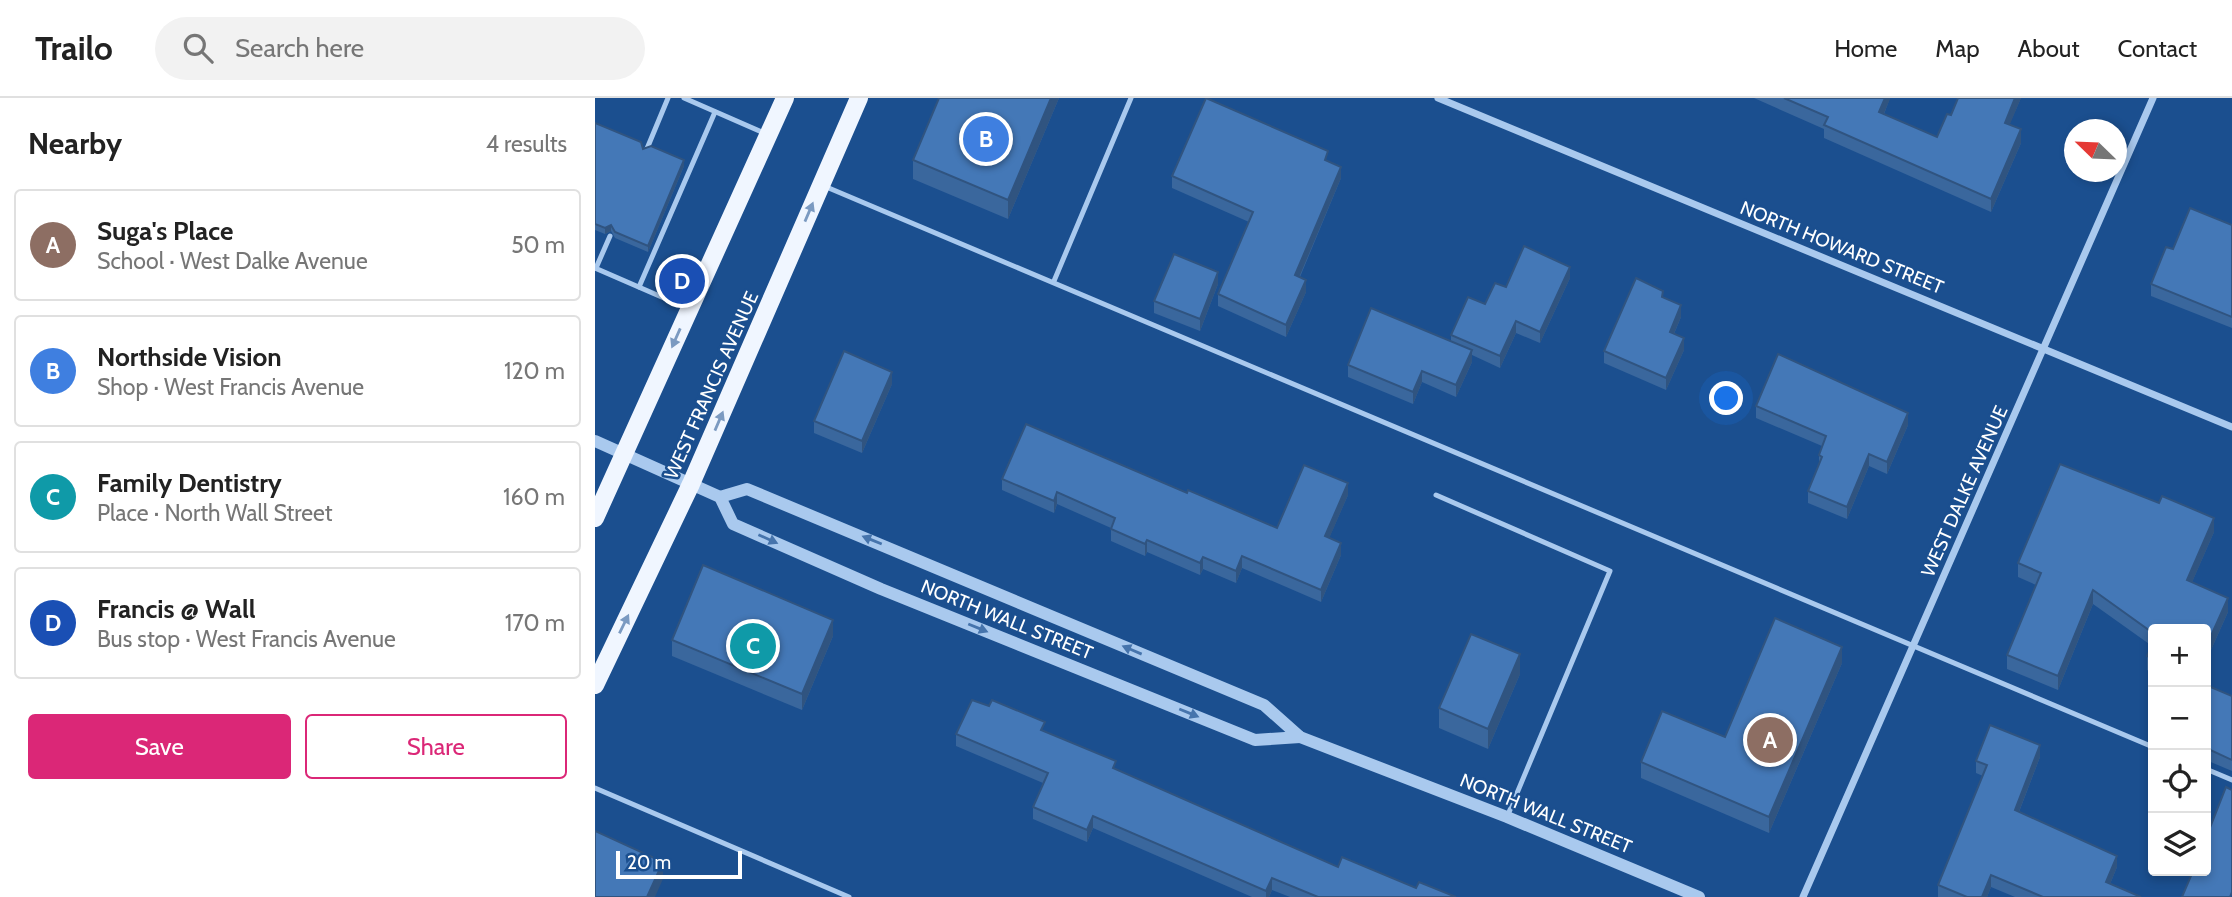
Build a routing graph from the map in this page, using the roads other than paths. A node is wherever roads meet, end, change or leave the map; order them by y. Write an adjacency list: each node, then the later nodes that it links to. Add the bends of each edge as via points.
1 (668, 98): 10 (lane)
2 (684, 98): 8 (lane)
3 (785, 98): 9 (main road)
4 (859, 98): 11 (main road, WEST FRANCIS AVENUE)
5 (1131, 98): 14 (lane)
6 (1438, 98): 17 (street, NORTH HOWARD STREET)
7 (2153, 98): 17 (street, WEST DALKE AVENUE)
8 (715, 112): 9 (lane); 15 (lane)
9 (768, 135): 16 (main road)
10 (646, 151)
11 (821, 185): 14 (lane); 21 (main road, WEST FRANCIS AVENUE, one-way to 11)
12 (610, 236): 13 (lane)
13 (596, 268): 15 (lane)
14 (1054, 281): 25 (lane)
15 (639, 287): 16 (lane)
16 (689, 309): 20 (main road, one-way to 20)
17 (2045, 348): 18 (street, NORTH HOWARD STREET); 25 (street, WEST DALKE AVENUE)
18 (2232, 427)
19 (595, 441): 20 (street)
20 (624, 453): 21 (street); 24 (main road)
21 (691, 484): 23 (street); 26 (main road, WEST FRANCIS AVENUE, one-way to 21)
22 (1436, 495): 32 (lane, via 1610,571)
23 (720, 497): 27 (street, NORTH WALL STREET, one-way to 23, via 1264,705 747,489); 27 (street, NORTH WALL STREET, one-way to 27, via 733,524 881,589 1255,740)
24 (595, 518)
25 (1913, 647): 28 (lane); 35 (street, WEST DALKE AVENUE)
26 (595, 685)
27 (1300, 737): 32 (street, NORTH WALL STREET)
28 (2148, 745)
29 (2211, 771): 30 (lane)
30 (2232, 780)
31 (595, 789): 33 (lane)
32 (1507, 817): 34 (street, NORTH WALL STREET)
33 (849, 897)
34 (1699, 897)
35 (1803, 897)

